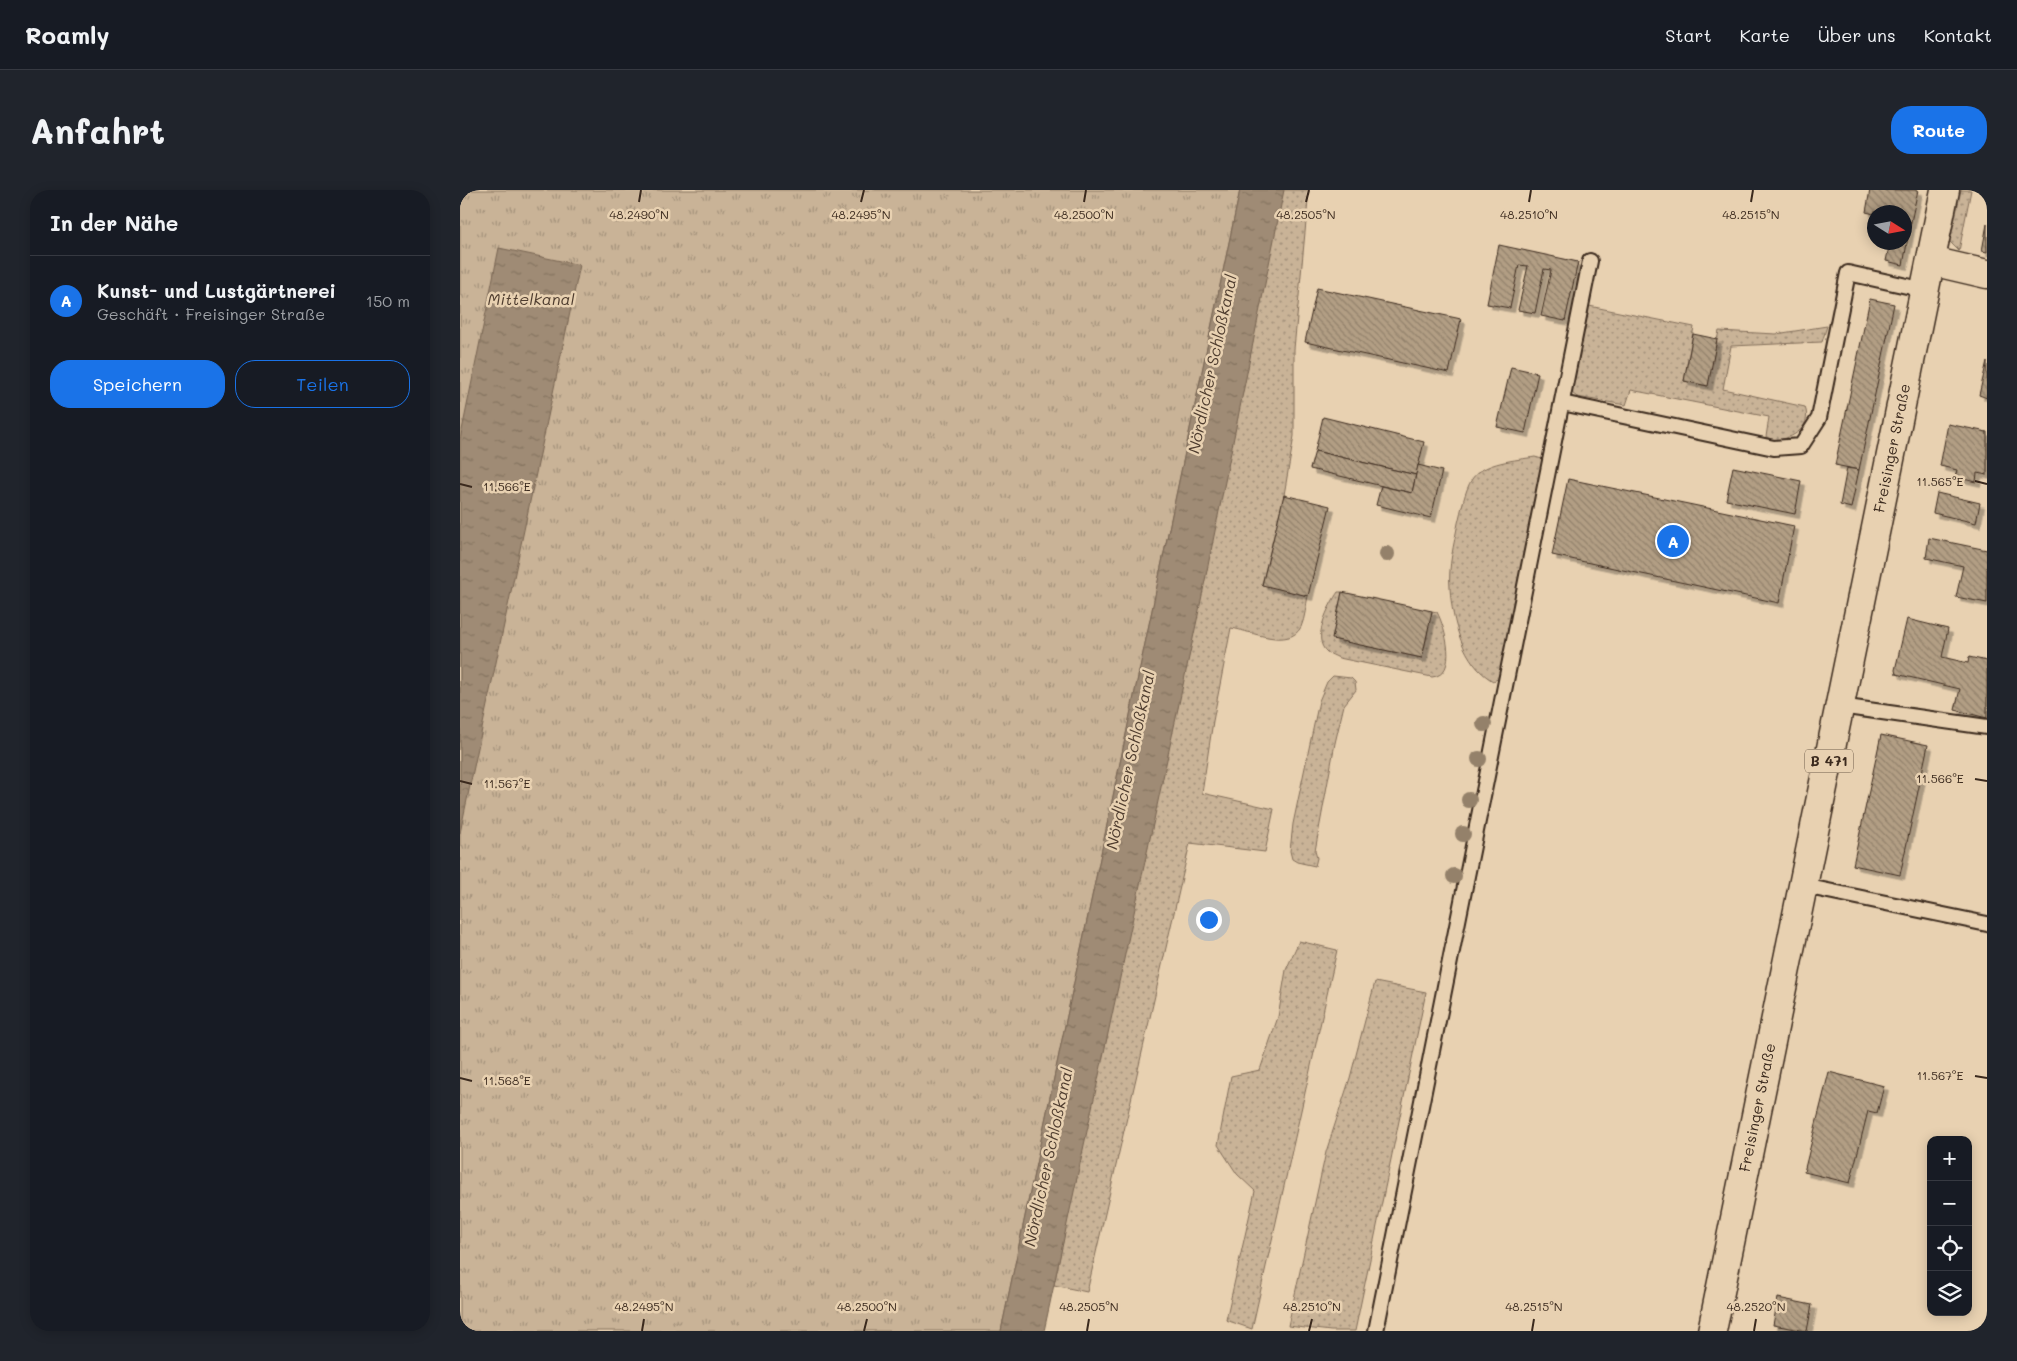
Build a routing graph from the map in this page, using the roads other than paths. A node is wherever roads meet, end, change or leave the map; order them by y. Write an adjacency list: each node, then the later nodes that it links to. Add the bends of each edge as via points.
1 (1945, 190): 2 (main road, Freisinger Straße / B 471)
2 (1931, 260): 4 (main road); 5 (main road, Freisinger Straße / B 471)
3 (1590, 261): 6 (lane)
4 (1987, 274)
5 (1925, 290): 6 (lane, via 1848,273 1819,418 1801,446 1774,448); 7 (main road, Freisinger Straße / B 471)
6 (1562, 403): 11 (lane)
7 (1840, 706): 8 (lane); 9 (main road, Freisinger Straße / B 471)
8 (1987, 727)
9 (1804, 886): 10 (lane); 12 (main road, Freisinger Straße / B 471)
10 (1987, 924)
11 (1376, 1331)
12 (1712, 1331)

